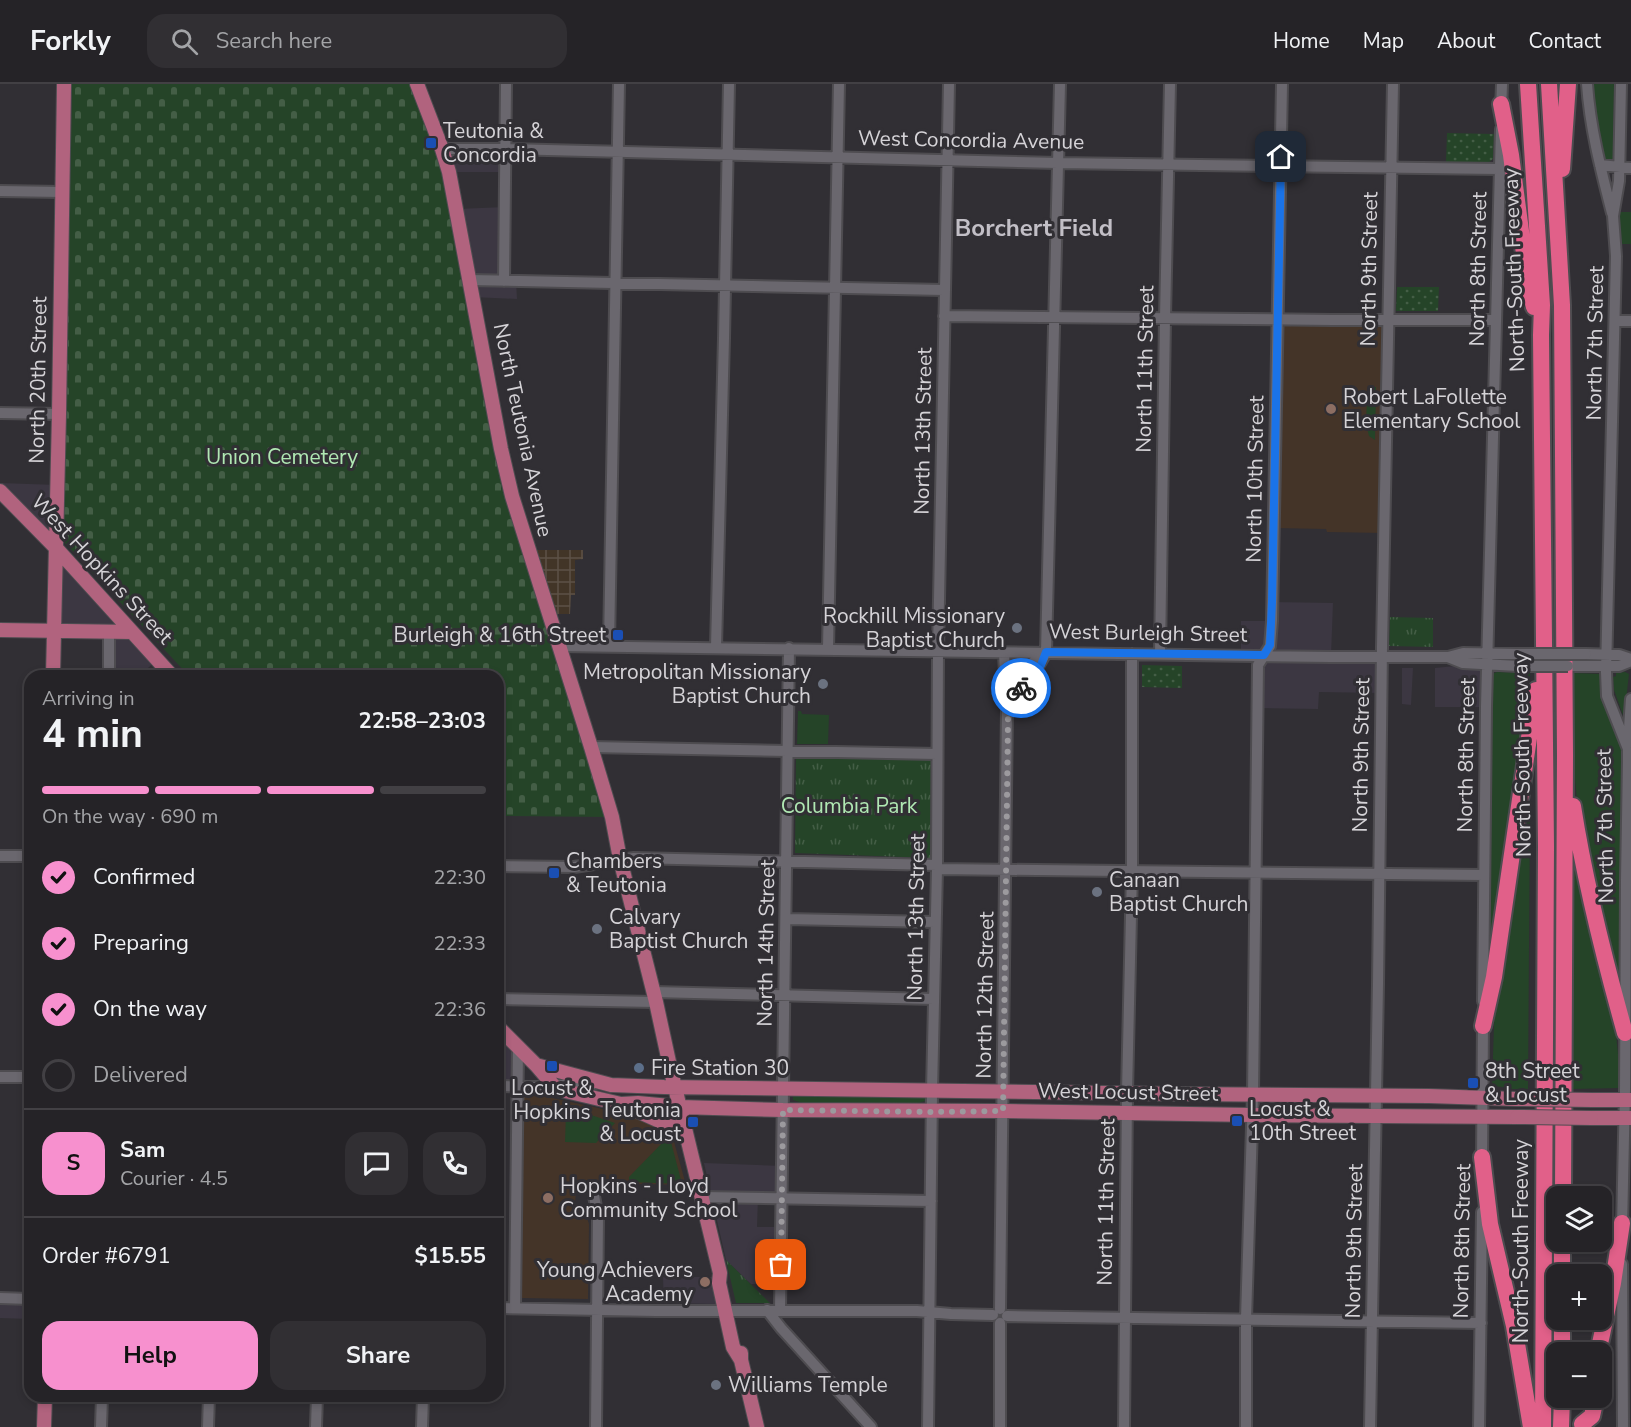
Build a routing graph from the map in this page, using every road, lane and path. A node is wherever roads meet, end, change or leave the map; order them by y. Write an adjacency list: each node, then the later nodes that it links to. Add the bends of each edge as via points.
1 (64, 84): 34 (main road, North 20th Street)
2 (417, 84): 19 (main road, North Teutonia Avenue)
3 (506, 84): 20 (street)
4 (619, 84): 21 (street)
5 (729, 84): 22 (street)
6 (839, 84): 23 (street)
7 (949, 84): 24 (street, North 13th Street)
8 (1060, 84): 25 (street)
9 (1170, 84): 26 (street, North 11th Street)
10 (1282, 84): 28 (street, North 10th Street)
11 (1393, 84): 29 (street, North 9th Street)
12 (1502, 84): 18 (street, North 8th Street)
13 (1528, 84): 51 (highway, North-South Freeway)
14 (1549, 84): 36 (highway, North-South Freeway)
15 (1568, 84): 36 (highway)
16 (1587, 84): 27 (street)
17 (1621, 84): 30 (street, North 7th Street)
18 (1501, 104): 32 (street, North 8th Street); 51 (highway, via 1528,284)
19 (442, 149): 20 (street, West Concordia Avenue); 37 (main road, North Teutonia Avenue)
20 (505, 149): 21 (street, West Concordia Avenue); 38 (street)
21 (617, 152): 22 (street, West Concordia Avenue); 39 (street)
22 (727, 155): 23 (street, West Concordia Avenue); 40 (street)
23 (838, 156): 24 (street, West Concordia Avenue); 41 (street)
24 (947, 159): 25 (street, West Concordia Avenue); 42 (street, North 13th Street)
25 (1058, 162): 26 (street, West Concordia Avenue); 44 (street)
26 (1169, 164): 28 (street, West Concordia Avenue); 45 (street, North 11th Street)
27 (1600, 165): 30 (street); 35 (street)
28 (1280, 166): 29 (street, West Concordia Avenue); 46 (street, North 10th Street)
29 (1391, 167): 32 (street, West Concordia Avenue); 48 (street, North 9th Street)
30 (1619, 168): 31 (street); 35 (street, North 7th Street)
31 (1631, 168)
32 (1499, 169): 47 (street, North 8th Street)
33 (0, 191): 34 (street)
34 (62, 192): 53 (main road, North 20th Street)
35 (1613, 216): 49 (street, North 7th Street)
36 (1558, 251): 86 (highway, North-South Freeway, via 1562,304)
37 (469, 280): 38 (street); 61 (main road, North Teutonia Avenue, via 512,496)
38 (504, 281): 39 (street)
39 (614, 283): 40 (street); 60 (street)
40 (725, 285): 41 (street); 62 (street)
41 (835, 288): 42 (street); 65 (street)
42 (944, 290): 43 (street, North 13th Street)
43 (944, 316): 44 (street); 66 (street, North 13th Street)
44 (1055, 317): 45 (street); 68 (street)
45 (1165, 318): 46 (street); 70 (street, North 11th Street)
46 (1278, 319): 48 (street); 72 (street, North 10th Street, via 1272,621 1270,645)
47 (1496, 320): 48 (street); 74 (street, North 8th Street)
48 (1388, 321): 73 (street, North 9th Street)
49 (1615, 321): 50 (street); 71 (street, North 7th Street)
50 (1631, 321)
51 (1541, 335): 64 (highway, North-South Freeway)
52 (0, 413): 53 (street)
53 (59, 414): 55 (main road, North 20th Street)
54 (0, 491): 55 (main road, West Hopkins Street)
55 (56, 548): 57 (main road, North 20th Street); 58 (main road, West Hopkins Street)
56 (0, 630): 57 (main road)
57 (53, 632): 59 (main road); 77 (main road, North 20th Street)
58 (132, 632): 59 (main road); 79 (main road, West Hopkins Street)
59 (109, 633): 78 (street)
60 (609, 645): 61 (street, West Burleigh Street); 62 (street, West Burleigh Street)
61 (560, 646): 82 (main road, North Teutonia Avenue)
62 (716, 647): 63 (street, West Burleigh Street)
63 (789, 648): 65 (street, West Burleigh Street); 84 (street, North 14th Street)
64 (1543, 648): 105 (highway, via 1494,978); 183 (highway, North-South Freeway)
65 (828, 649): 66 (street, West Burleigh Street)
66 (938, 651): 67 (street, West Burleigh Street); 85 (street, North 13th Street)
67 (1004, 652): 68 (street, West Burleigh Street); 81 (street)
68 (1046, 652): 69 (street, West Burleigh Street); 81 (street, North 12th Street)
69 (1132, 654): 70 (street, West Burleigh Street); 94 (street, North 11th Street)
70 (1160, 654): 72 (street, West Burleigh Street)
71 (1607, 654): 74 (street, West Burleigh Street, bridge, via 1517,654); 75 (street, West Burleigh Street); 76 (street, North 7th Street)
72 (1264, 655): 73 (street, West Burleigh Street); 95 (street, North 10th Street, via 1258,665)
73 (1382, 657): 74 (street, West Burleigh Street, via 1448,657 1463,653); 96 (street, North 9th Street)
74 (1487, 659): 76 (street, West Burleigh Street, bridge, via 1518,666); 97 (street, North 8th Street)
75 (1631, 660): 76 (street, West Burleigh Street)
76 (1606, 667): 83 (street, North 7th Street, via 1607,696)
77 (52, 670)
78 (109, 670)
79 (167, 670)
80 (1631, 699): 83 (street)
81 (1007, 713): 93 (street, North 12th Street)
82 (591, 747): 84 (street); 89 (main road, North Teutonia Avenue)
83 (1628, 749): 98 (street, North 7th Street)
84 (788, 751): 85 (street); 90 (street, North 14th Street)
85 (937, 754): 92 (street, North 13th Street)
86 (1565, 755): 107 (highway, via 1599,937); 137 (highway, North-South Freeway)
87 (0, 856): 88 (street)
88 (24, 856)
89 (620, 859): 90 (street); 91 (street, via 574,867); 102 (main road, North Teutonia Avenue)
90 (787, 862): 92 (street); 99 (street, North 14th Street)
91 (504, 866)
92 (937, 867): 93 (street); 100 (street, North 13th Street)
93 (1006, 871): 94 (street); 119 (street, North 12th Street)
94 (1132, 871): 95 (street); 120 (street, North 11th Street)
95 (1254, 872): 96 (street); 121 (street, North 10th Street)
96 (1379, 873): 97 (street); 122 (street, North 9th Street)
97 (1484, 875): 105 (street, North 8th Street)
98 (1628, 880): 107 (street, North 7th Street)
99 (786, 919): 100 (street); 101 (street, North 14th Street)
100 (936, 922): 104 (street, North 13th Street)
101 (786, 995): 102 (street); 104 (street); 117 (street, North 14th Street)
102 (655, 997): 103 (street); 116 (main road, North Teutonia Avenue)
103 (504, 999)
104 (934, 999): 118 (street, North 13th Street)
105 (1483, 1026): 123 (street, North 8th Street)
106 (504, 1033): 108 (main road)
107 (1625, 1033): 124 (street, North 7th Street)
108 (518, 1048): 109 (main road); 114 (street)
109 (536, 1065): 112 (main road); 115 (main road)
110 (0, 1077): 111 (street)
111 (24, 1077)
112 (611, 1085): 115 (street, West Locust Street); 116 (main road, West Locust Street)
113 (504, 1086): 114 (street, West Locust Street)
114 (518, 1086): 115 (street, West Locust Street); 146 (street)
115 (554, 1086): 125 (main road, West Locust Street)
116 (675, 1087): 117 (main road, West Locust Street); 126 (main road, North Teutonia Avenue)
117 (784, 1089): 118 (main road, West Locust Street); 127 (street, North 14th Street)
118 (932, 1091): 119 (main road, West Locust Street); 129 (street, North 13th Street)
119 (1003, 1091): 120 (main road, West Locust Street); 128 (street, North 12th Street)
120 (1127, 1093): 121 (main road, West Locust Street); 130 (street, North 11th Street)
121 (1253, 1095): 122 (main road, West Locust Street); 131 (street)
122 (1376, 1095): 123 (main road, West Locust Street); 132 (street, North 9th Street)
123 (1483, 1098): 124 (main road, West Locust Street, bridge); 133 (street, North 8th Street)
124 (1628, 1100): 134 (street, North 7th Street)
125 (621, 1104): 126 (main road, West Locust Street); 135 (main road, via 680,1130)
126 (680, 1107): 127 (main road, West Locust Street); 135 (main road, North Teutonia Avenue)
127 (783, 1110): 129 (main road, West Locust Street); 140 (street, North 14th Street)
128 (1003, 1111): 129 (main road, West Locust Street); 130 (main road, West Locust Street); 152 (street, North 12th Street)
129 (932, 1112): 141 (street, North 13th Street)
130 (1127, 1112): 131 (main road, West Locust Street); 153 (street, North 11th Street)
131 (1252, 1115): 132 (main road, West Locust Street); 154 (street)
132 (1376, 1115): 133 (main road, West Locust Street); 155 (street, North 9th Street)
133 (1483, 1117): 134 (main road, West Locust Street, bridge); 136 (street, North 8th Street)
134 (1628, 1118): 142 (street, North 7th Street)
135 (687, 1139): 139 (main road, North Teutonia Avenue)
136 (1482, 1157): 156 (street, North 8th Street); 182 (highway, via 1490,1224 1514,1326)
137 (1563, 1186)
138 (594, 1196): 147 (street, via 598,1217)
139 (702, 1197): 140 (street); 150 (main road, North Teutonia Avenue, via 719,1283)
140 (782, 1197): 141 (street); 149 (street, North 14th Street)
141 (931, 1201): 151 (street, North 13th Street)
142 (1622, 1223): 157 (street, North 7th Street); 158 (highway)
143 (0, 1298): 144 (street)
144 (24, 1299)
145 (504, 1308): 146 (street)
146 (515, 1308): 147 (street)
147 (598, 1309): 150 (street); 173 (street)
148 (767, 1310): 149 (street); 150 (street); 175 (street)
149 (780, 1310): 151 (street)
150 (729, 1311): 174 (main road, North Teutonia Avenue, via 733,1347 741,1360)
151 (930, 1312): 152 (street); 176 (street, North 13th Street)
152 (1000, 1316): 153 (street); 177 (street, North 12th Street)
153 (1124, 1316): 154 (street); 178 (street, North 11th Street)
154 (1246, 1319): 155 (street); 179 (street)
155 (1371, 1321): 156 (street); 180 (street, North 9th Street)
156 (1480, 1323): 181 (street, North 8th Street)
157 (1627, 1325): 185 (street, North 7th Street)
158 (1602, 1342)
159 (45, 1402): 168 (main road)
160 (102, 1402): 169 (street)
161 (208, 1402): 170 (street)
162 (317, 1402): 171 (street)
163 (423, 1402): 172 (street)
164 (1562, 1408): 184 (highway)
165 (1586, 1408): 167 (highway)
166 (1594, 1408): 167 (highway)
167 (1582, 1426)
168 (44, 1427)
169 (102, 1427)
170 (208, 1427)
171 (316, 1427)
172 (422, 1427)
173 (596, 1427)
174 (757, 1427)
175 (871, 1427)
176 (928, 1427)
177 (1000, 1427)
178 (1124, 1427)
179 (1246, 1427)
180 (1370, 1427)
181 (1479, 1427)
182 (1531, 1427)
183 (1543, 1427)
184 (1561, 1427)
185 (1623, 1427)

